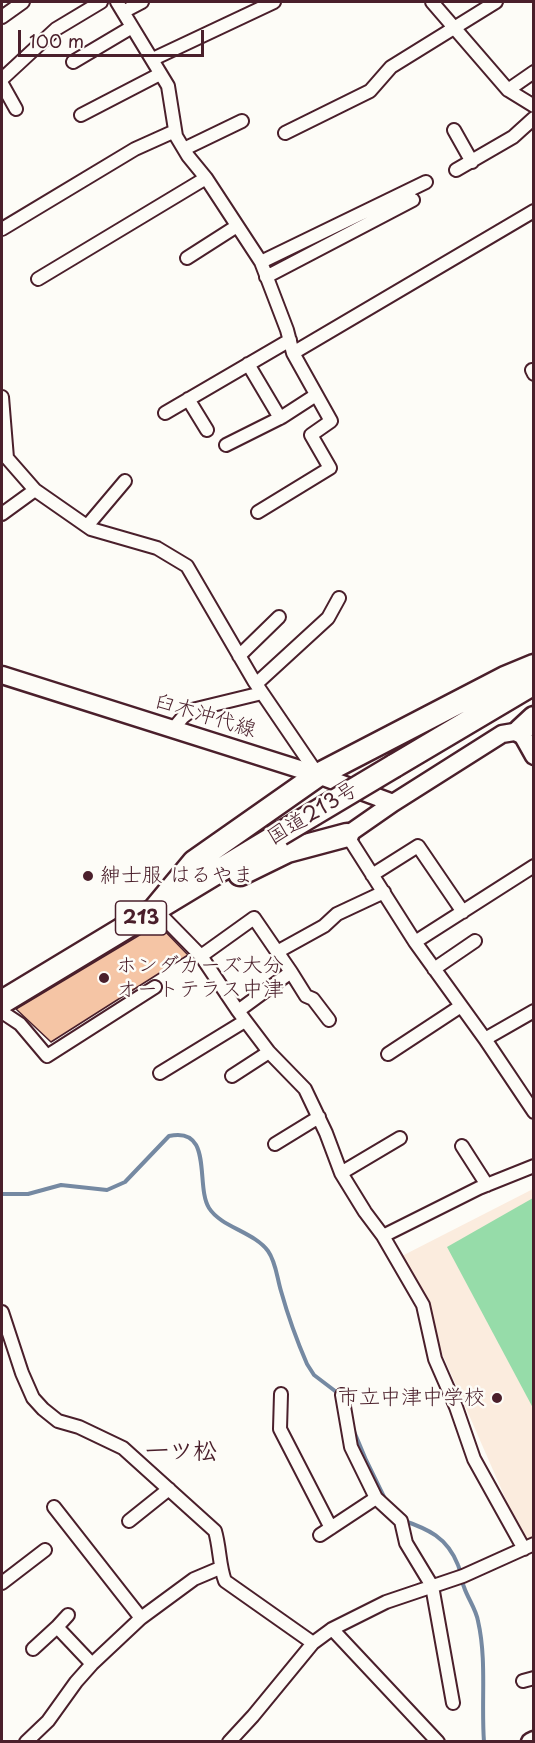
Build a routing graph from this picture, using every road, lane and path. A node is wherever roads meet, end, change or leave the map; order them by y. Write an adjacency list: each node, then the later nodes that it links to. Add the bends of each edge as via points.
1 (22, 2): 8 (street)
2 (101, 2): 15 (street, via 56,30)
3 (142, 2): 7 (street)
4 (274, 2): 11 (street)
5 (432, 2): 10 (street)
6 (496, 2): 10 (street)
7 (120, 7): 9 (street)
8 (2, 17)
9 (132, 27): 11 (street); 12 (street)
10 (454, 28): 17 (street); 25 (street, via 391,67 370,91)
11 (153, 59): 14 (street)
12 (73, 62)
13 (534, 72): 17 (street)
14 (160, 74): 20 (street); 23 (street, via 168,86)
15 (2, 79)
16 (2, 84): 19 (street)
17 (508, 90): 18 (street)
18 (534, 106)
19 (16, 110)
20 (81, 115)
21 (534, 118): 27 (street, via 513,137)
22 (242, 121): 26 (street)
23 (175, 130): 26 (street); 34 (street, via 135,149)
24 (454, 130): 27 (street)
25 (285, 133)
26 (184, 149): 29 (street)
27 (472, 162): 28 (street)
28 (456, 170)
29 (206, 178): 33 (street); 38 (street)
30 (426, 182): 36 (street)
31 (413, 200): 37 (street)
32 (534, 211): 40 (street)
33 (237, 226): 35 (street); 36 (street)
34 (2, 229)
35 (187, 258)
36 (261, 262): 37 (street)
37 (266, 277): 39 (street)
38 (38, 279)
39 (290, 340): 40 (street); 41 (street)
40 (293, 352): 42 (street)
41 (248, 364): 44 (street); 46 (street)
42 (316, 395): 46 (street); 51 (street, via 331,422 310,435 330,468)
43 (2, 397): 50 (street, via 7,458)
44 (188, 399): 45 (street); 47 (street)
45 (165, 412)
46 (280, 418): 48 (street)
47 (207, 430)
48 (226, 444)
49 (125, 481): 53 (street)
50 (34, 490): 52 (street); 53 (street)
51 (258, 512)
52 (2, 514)
53 (87, 526): 56 (street, via 158,548 187,566)
54 (339, 598): 60 (street, via 328,618)
55 (279, 617): 56 (street)
56 (239, 656): 60 (street)
57 (534, 666): 64 (highway)
58 (2, 675): 62 (main road, 臼木沖代線)
59 (534, 683): 70 (highway, 国道213号 / 213, bridge)
60 (259, 688): 62 (street, via 192,710); 64 (street)
61 (527, 725): 63 (main road); 65 (main road, via 502,734)
62 (173, 729): 64 (main road, 臼木沖代線)
63 (534, 756)
64 (318, 775): 65 (main road, 臼木沖代線); 70 (highway, via 194,862)
65 (393, 802): 66 (main road)
66 (347, 835): 68 (street); 70 (highway, via 286,851 185,904)
67 (534, 866): 71 (street)
68 (372, 875): 69 (street); 71 (street, via 418,846)
69 (384, 892): 73 (street); 74 (street, via 337,914 324,926)
70 (155, 909): 75 (street); 79 (highway, 国道213号 / 213)
71 (463, 912): 73 (street)
72 (475, 940): 76 (street)
73 (415, 942): 76 (street)
74 (278, 952): 75 (street, via 254,918); 77 (street)
75 (201, 956): 83 (street)
76 (434, 969): 80 (street)
77 (291, 972): 83 (street); 84 (street, via 306,996)
78 (155, 987): 82 (street, via 47,1056 20,1024)
79 (2, 1002)
80 (461, 1006): 85 (street); 87 (street)
81 (534, 1011): 85 (street)
82 (2, 1012)
83 (242, 1016): 86 (street); 88 (street)
84 (329, 1020)
85 (485, 1039): 90 (street)
86 (269, 1052): 89 (street); 91 (street, via 305,1089)
87 (388, 1054)
88 (160, 1073)
89 (232, 1076)
90 (534, 1112)
91 (319, 1117): 93 (street); 96 (street)
92 (400, 1138): 96 (street)
93 (274, 1144)
94 (462, 1146): 97 (street)
95 (534, 1166): 97 (street)
96 (341, 1173): 98 (street)
97 (488, 1185): 98 (street)
98 (383, 1236): 108 (street, via 423,1305 435,1359 474,1459)
99 (2, 1312): 102 (street, via 22,1373 33,1398 43,1409 58,1421 123,1448)
100 (281, 1394): 106 (street, via 280,1429)
101 (342, 1395): 103 (street, via 351,1447)
102 (169, 1490): 105 (street); 110 (street, via 215,1531)
103 (376, 1498): 106 (street); 112 (street, via 400,1521 406,1543)
104 (54, 1508): 114 (street)
105 (129, 1521)
106 (331, 1528): 107 (street)
107 (320, 1535)
108 (529, 1546): 112 (street)
109 (45, 1550): 111 (street)
110 (220, 1568): 114 (street, via 194,1579); 117 (street, via 225,1581)
111 (2, 1583)
112 (432, 1586): 116 (street, via 386,1602); 120 (street)
113 (68, 1615): 115 (street)
114 (141, 1617): 119 (street)
115 (57, 1627): 118 (street); 119 (street)
116 (332, 1629): 117 (street); 123 (street)
117 (313, 1643): 122 (street)
118 (33, 1649)
119 (92, 1664): 121 (street, via 48,1721)
120 (453, 1703)
121 (26, 1742)
122 (229, 1742)
123 (438, 1742)

